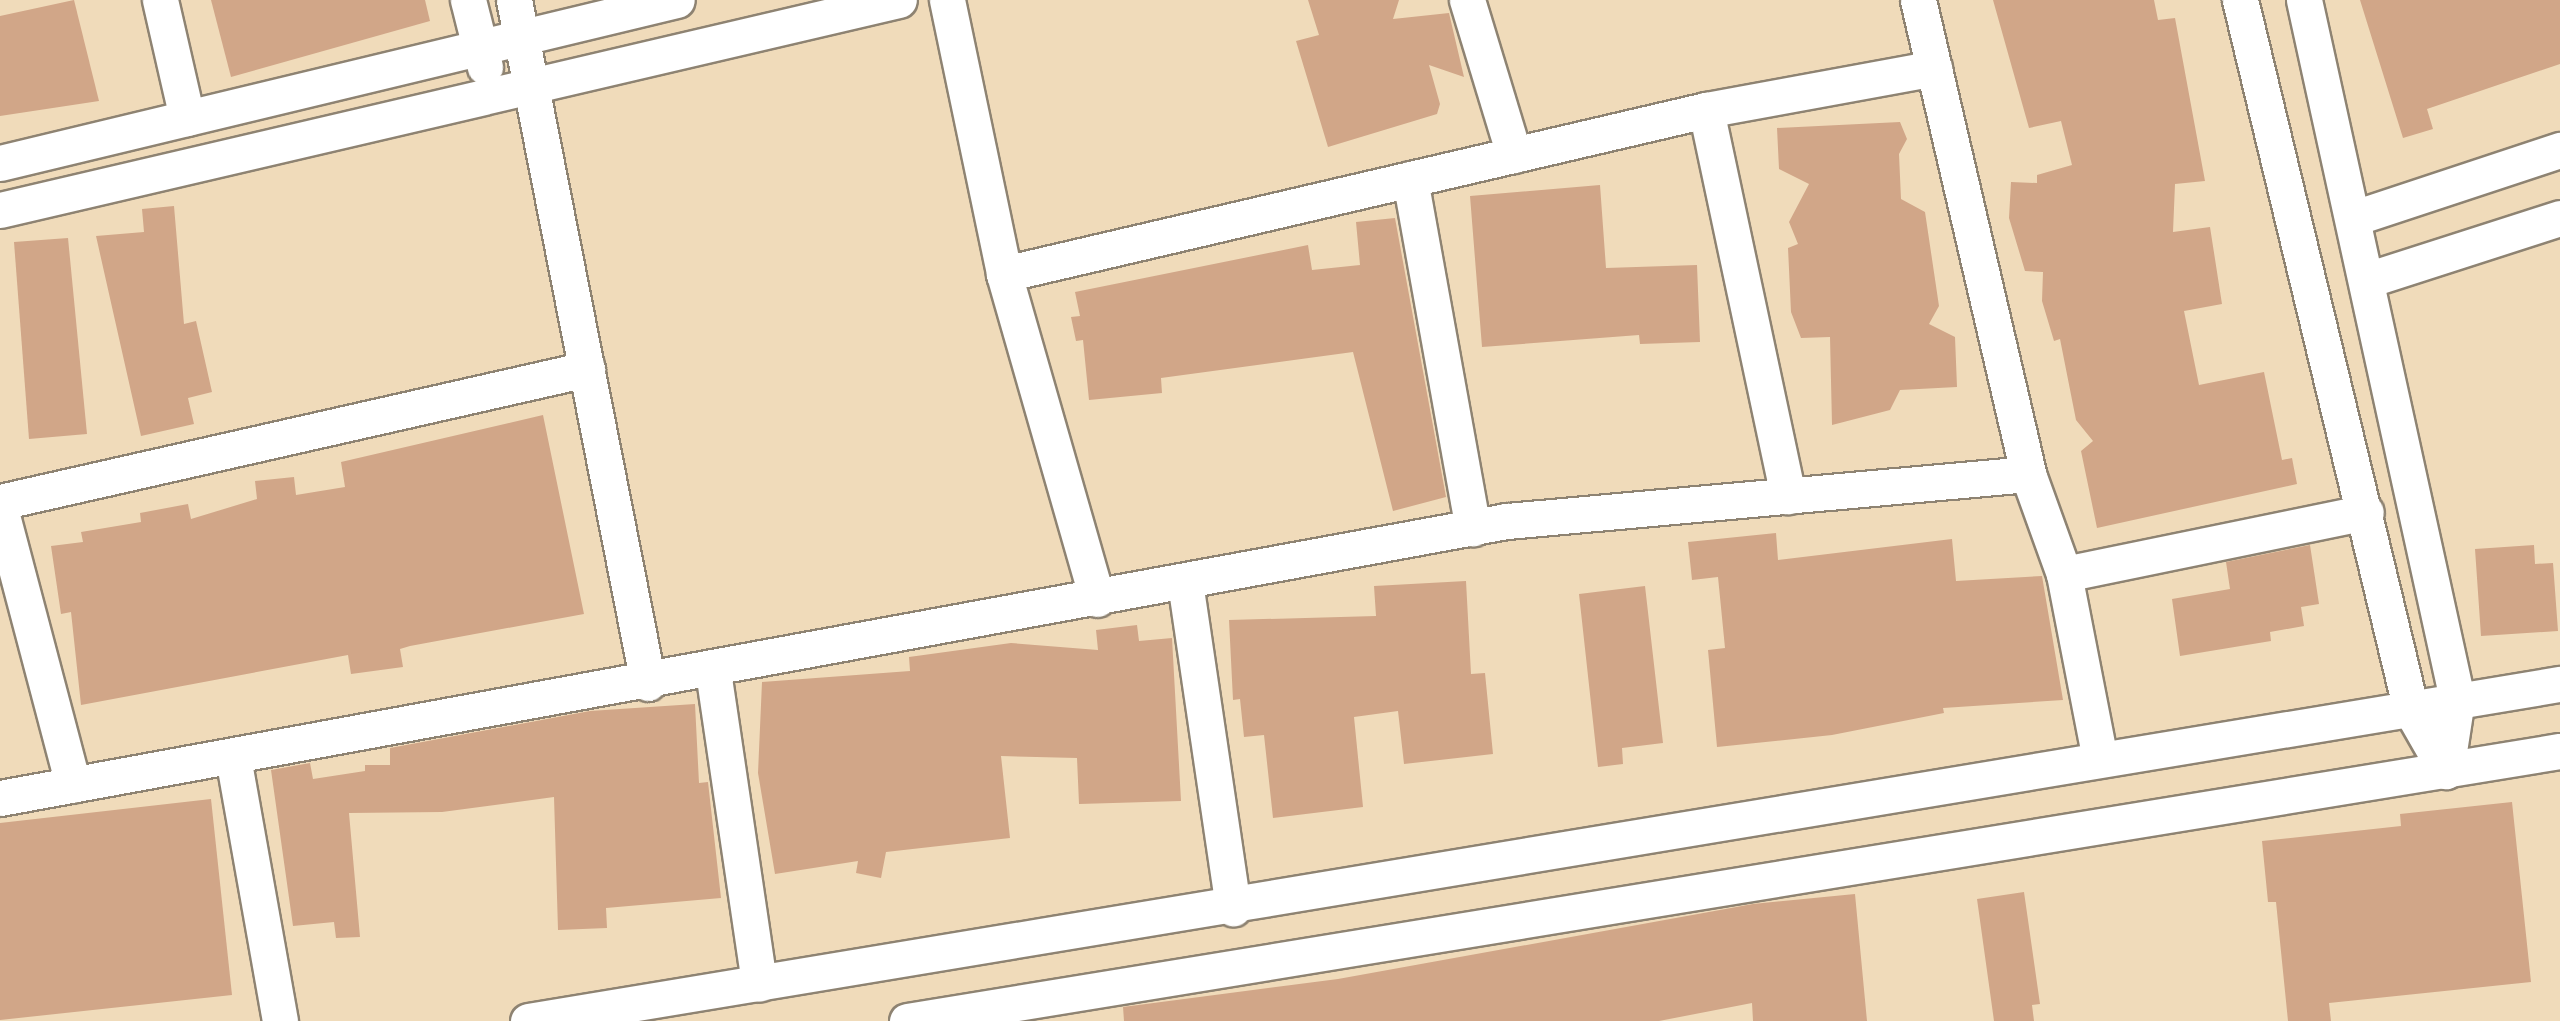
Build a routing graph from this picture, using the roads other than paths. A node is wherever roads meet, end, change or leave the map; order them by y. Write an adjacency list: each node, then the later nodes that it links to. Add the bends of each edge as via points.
1 (160, 0): 17 (street)
2 (468, 0): 12 (street)
3 (514, 0): 11 (street)
4 (678, 0): 11 (street)
5 (899, 0): 14 (street)
6 (947, 0): 25 (street)
7 (1468, 0): 19 (street)
8 (1918, 0): 13 (street)
9 (2240, 0): 31 (street)
10 (2304, 0): 23 (street)
11 (523, 36): 12 (street); 14 (street)
12 (480, 46): 15 (street); 17 (street)
13 (1934, 68): 16 (street); 28 (street)
14 (534, 84): 15 (street); 27 (street)
15 (491, 94): 22 (street)
16 (1706, 110): 19 (street); 29 (street)
17 (187, 118): 20 (street)
18 (2560, 150): 23 (street)
19 (1514, 155): 21 (street)
20 (0, 163)
21 (1410, 179): 25 (street); 32 (street)
22 (0, 210)
23 (2354, 218): 26 (street)
24 (2560, 218): 26 (street)
25 (1004, 274): 35 (street)
26 (2367, 280): 39 (street)
27 (587, 369): 30 (street); 37 (street)
28 (2028, 474): 29 (street); 33 (street)
29 (1788, 496): 32 (street)
30 (0, 505): 45 (street)
31 (2366, 512): 33 (street); 40 (street)
32 (1472, 528): 34 (street)
33 (2064, 574): 43 (street)
34 (1185, 582): 35 (street); 47 (street)
35 (1097, 599): 36 (street)
36 (713, 671): 37 (street); 48 (street)
37 (648, 684): 42 (street)
38 (2560, 684): 39 (street)
39 (2458, 699): 40 (street); 44 (street)
40 (2410, 710): 43 (street); 44 (street)
41 (2560, 752): 44 (street)
42 (233, 756): 45 (street); 49 (street)
43 (2100, 759): 47 (street)
44 (2446, 771): 51 (street)
45 (73, 785): 46 (street)
46 (0, 798)
47 (1233, 908): 48 (street)
48 (759, 984): 50 (street)
49 (280, 1021)
50 (528, 1021)
51 (907, 1021)

